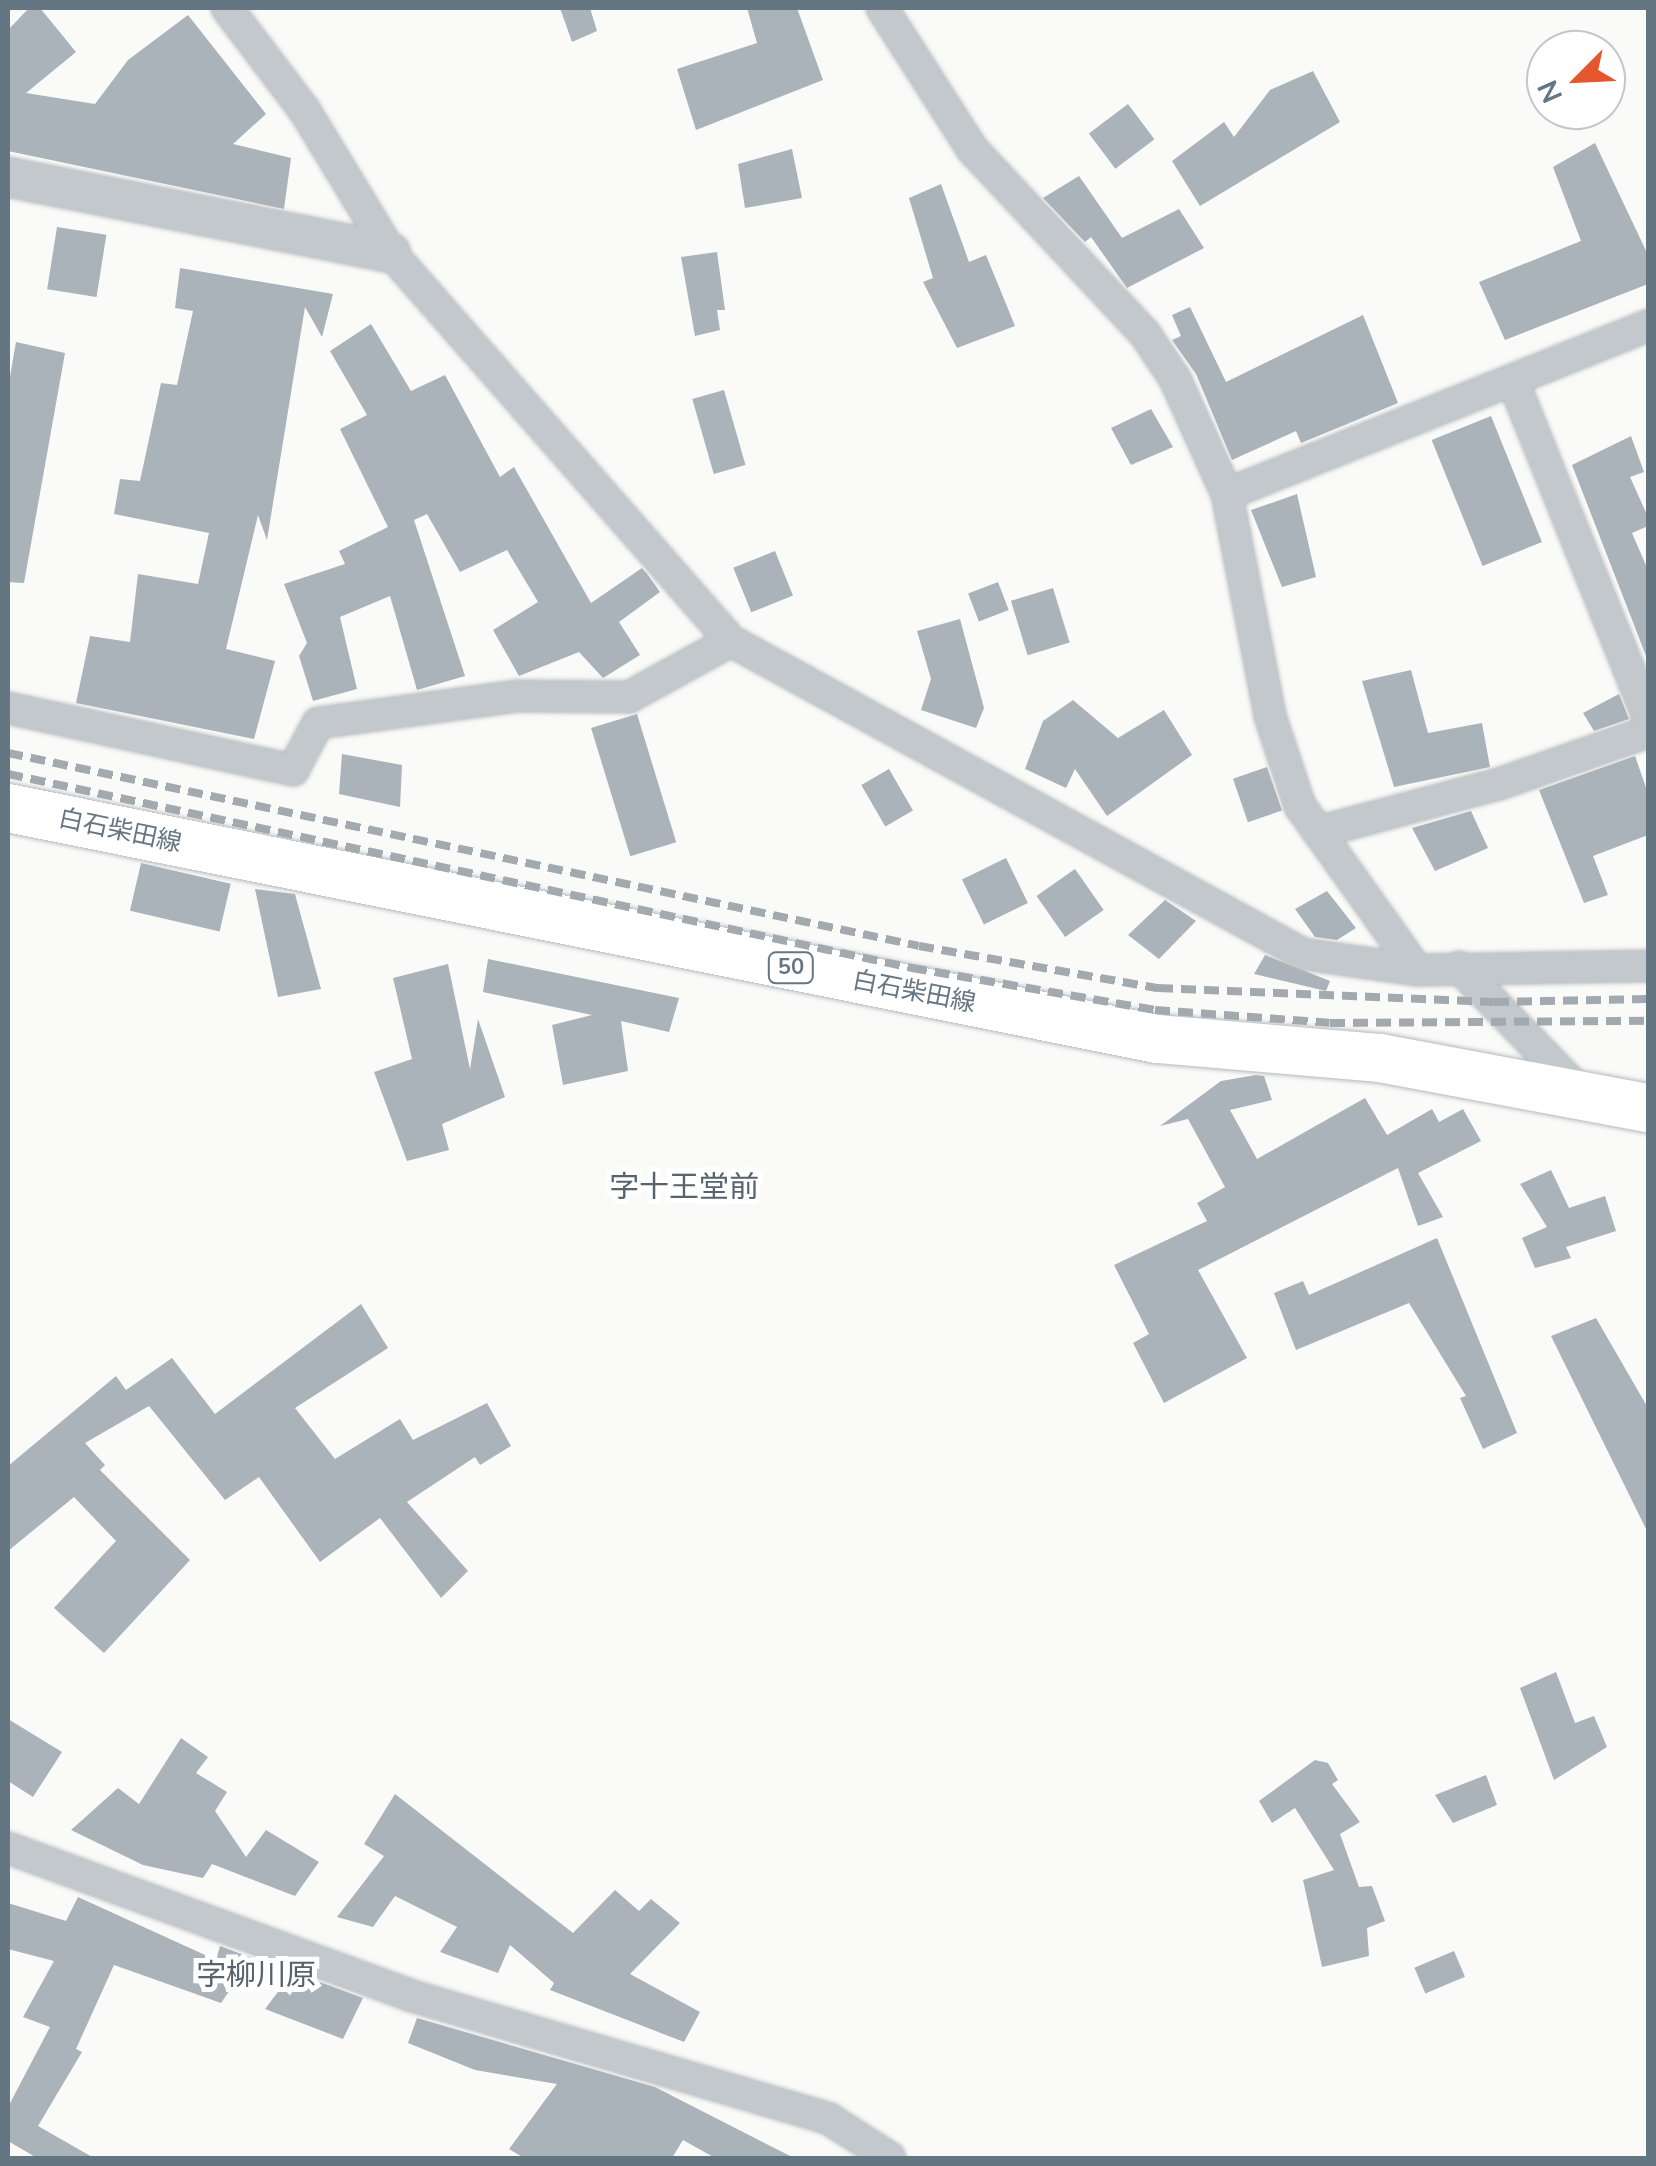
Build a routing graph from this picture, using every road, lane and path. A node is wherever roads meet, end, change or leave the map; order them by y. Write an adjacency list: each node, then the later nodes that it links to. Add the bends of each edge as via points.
1 (227, 8): 4 (street, via 305,111)
2 (882, 8): 7 (street, via 972,149 1145,334)
3 (8, 177): 4 (street)
4 (391, 252): 8 (street)
5 (1648, 326): 6 (street)
6 (1513, 381): 7 (street); 10 (street)
7 (1227, 494): 13 (street, via 1270,716 1300,806)
8 (731, 641): 9 (street, via 629,697 518,696 318,723 293,770); 16 (street, via 1304,954)
9 (8, 708)
10 (1648, 716)
11 (1648, 732): 13 (street, via 1502,783)
12 (8, 808): 17 (main road, 白石柴田線 / 50, via 1157,1040 1380,1058)
13 (1318, 832): 16 (street)
14 (1648, 966): 15 (street)
15 (1460, 968): 16 (street); 17 (street)
16 (1417, 970)
17 (1580, 1092): 18 (main road, 白石柴田線 / 50)
18 (1648, 1108)
19 (8, 1848): 20 (street, via 409,1996 829,2119)
20 (890, 2158)

